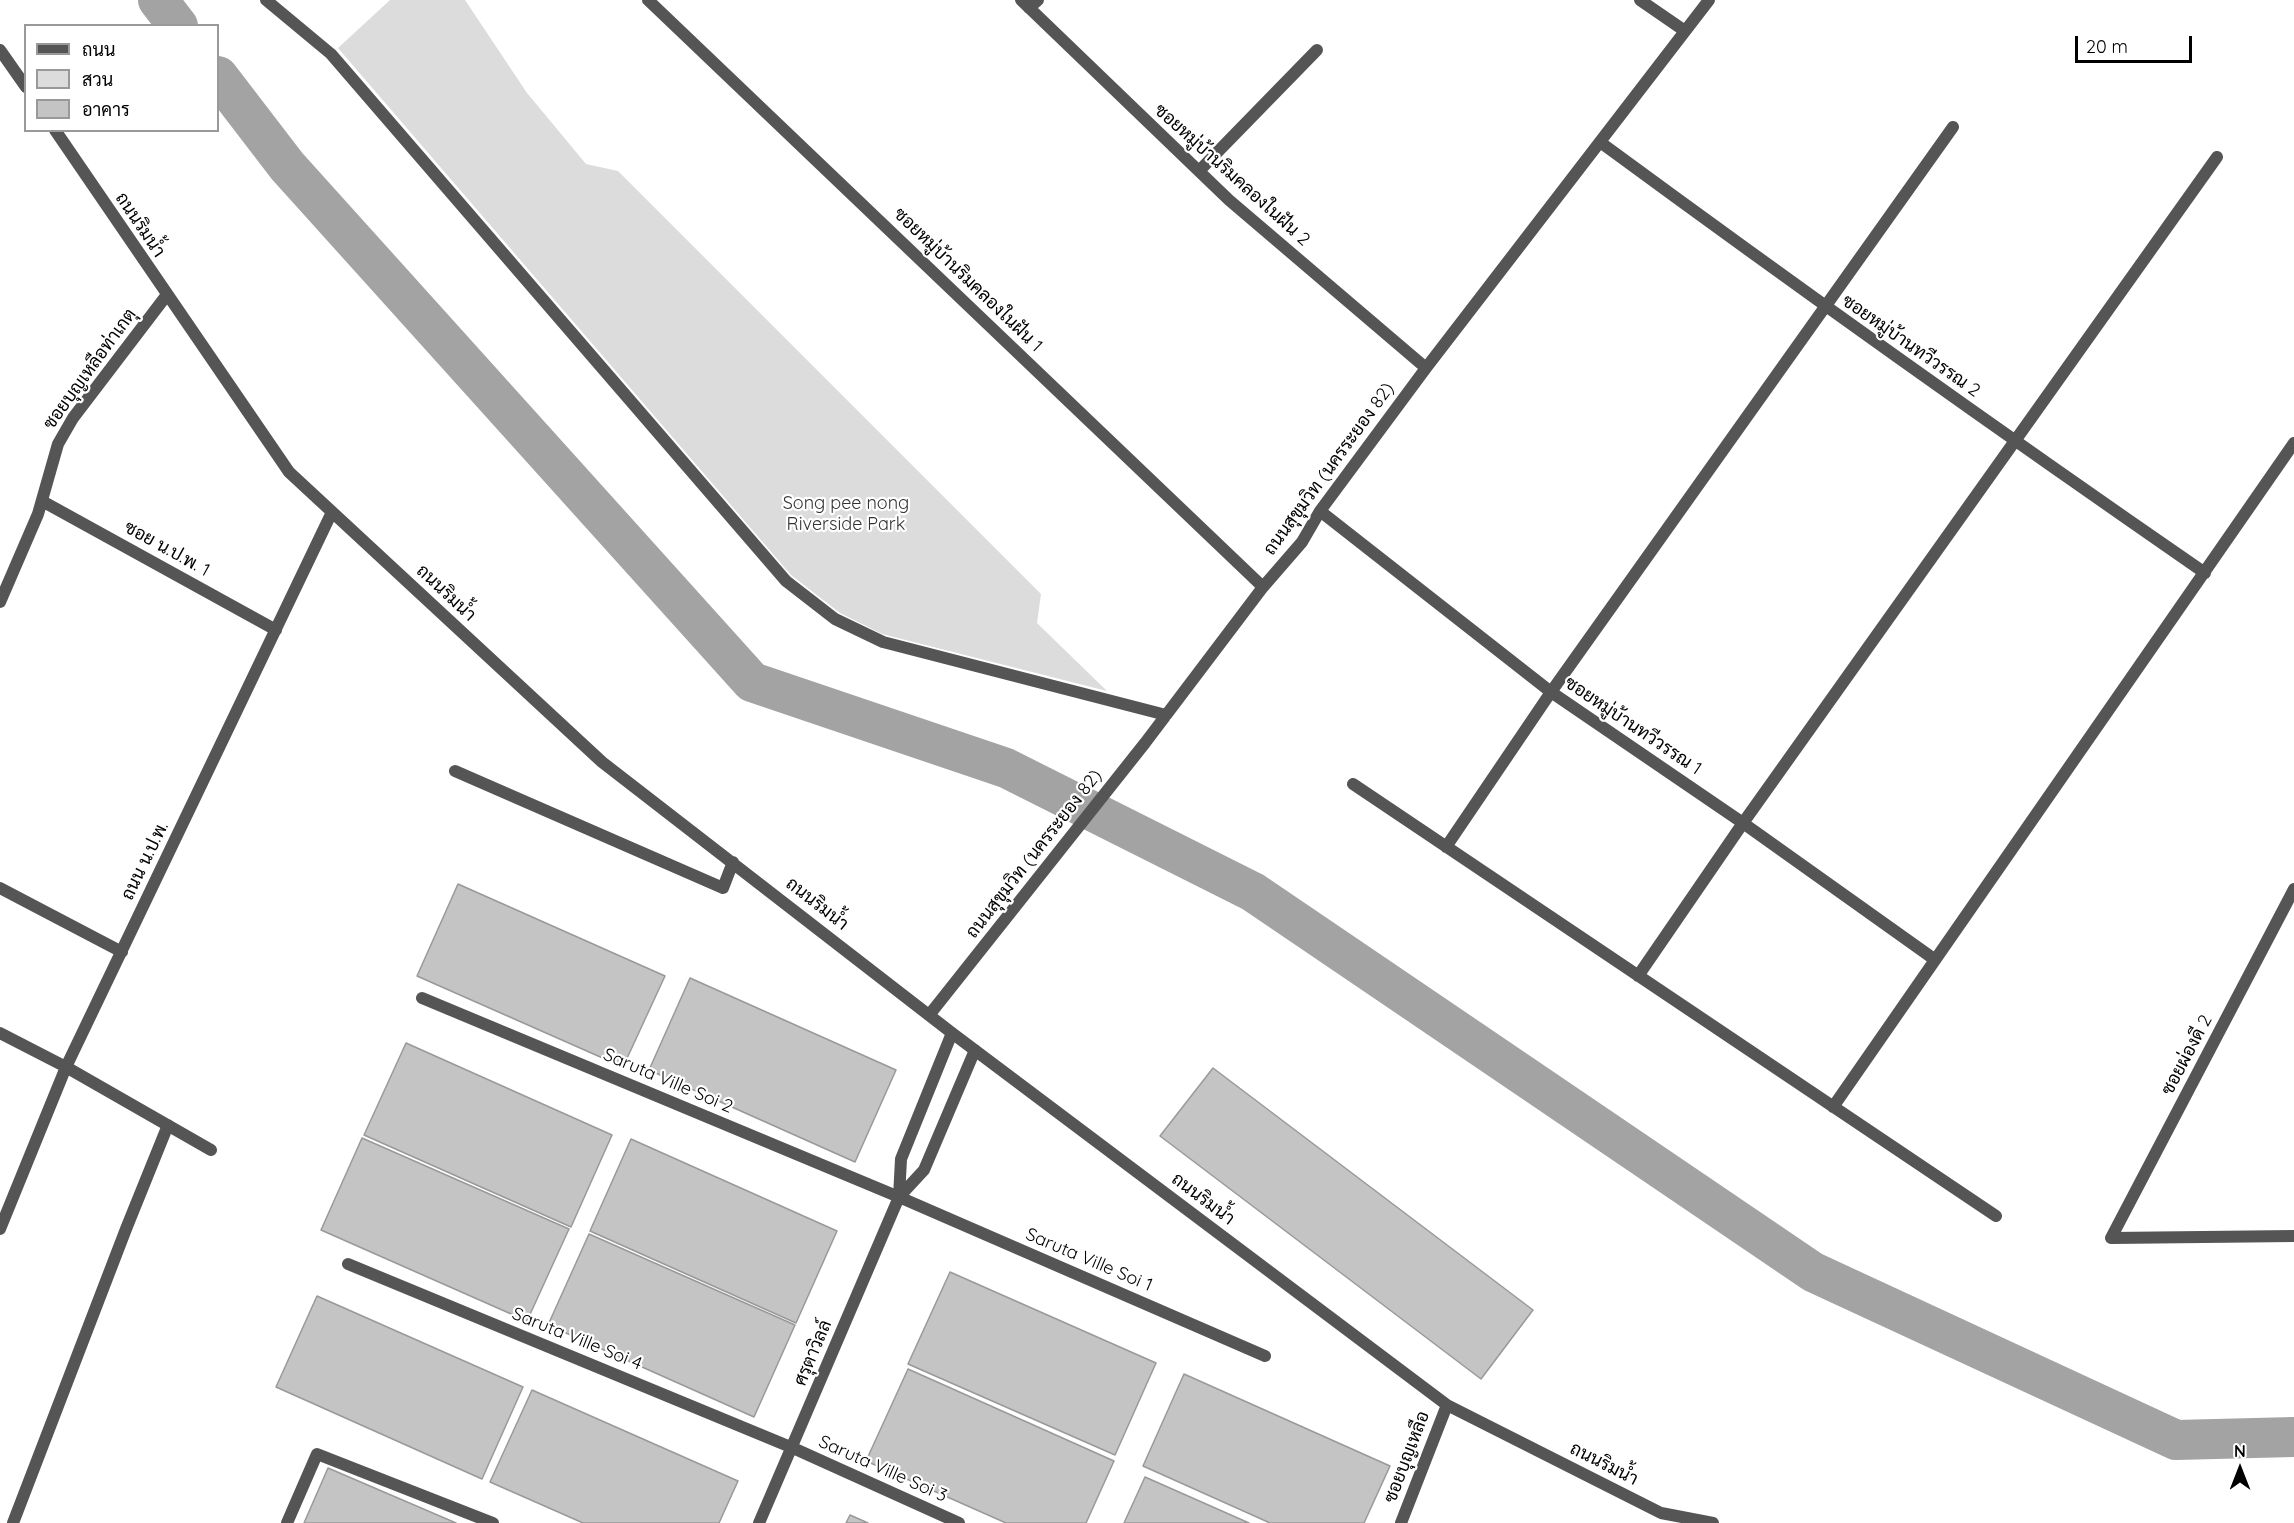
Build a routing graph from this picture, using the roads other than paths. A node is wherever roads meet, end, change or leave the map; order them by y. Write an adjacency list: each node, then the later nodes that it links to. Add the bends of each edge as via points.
1 (266, 0): 28 (street, via 331,54 786,581 835,619 883,642)
2 (648, 0): 24 (street, ซอยหมู่บ้านริมคลองในฝัน 1)
3 (1640, 0): 6 (street)
4 (1709, 0): 6 (street, ถนนสุขุมวิท (นครระยอง 82))
5 (1030, 3): 14 (street, ซอยหมู่บ้านริมคลองในฝัน 2)
6 (1685, 31): 12 (street, ถนนสุขุมวิท (นครระยอง 82))
7 (0, 50): 9 (street)
8 (1317, 50): 14 (street)
9 (24, 84)
10 (1953, 127): 16 (street)
11 (56, 132): 15 (street, ถนนริมน้ำ)
12 (1600, 142): 16 (street, ซอยหมู่บ้านทวีวรรณ 2); 17 (street, ถนนสุขุมวิท (นครระยอง 82))
13 (2217, 157): 18 (street)
14 (1199, 171): 17 (street, ซอยหมู่บ้านริมคลองในฝัน 2)
15 (166, 296): 20 (street, ซอยบุญเหลือท่าเกตุ, via 73,418 58,444); 22 (street, ถนนริมน้ำ, via 289,472)
16 (1826, 308): 18 (street, ซอยหมู่บ้านทวีวรรณ 2); 27 (street)
17 (1426, 369): 21 (street, ถนนสุขุมวิท (นครระยอง 82))
18 (2014, 442): 23 (street, ซอยหมู่บ้านทวีวรรณ 2); 31 (street)
19 (2294, 443): 23 (street)
20 (42, 501): 25 (street, ซอยบุญเหลือท่าเกตุ); 26 (street, ซอย น.ป.พ. 1)
21 (1320, 511): 24 (street, ถนนสุขุมวิท (นครระยอง 82), via 1302,542); 27 (street, ซอยหมู่บ้านทวีวรรณ 1)
22 (332, 512): 26 (street, ถนน น.ป.พ.); 33 (street, ถนนริมน้ำ, via 602,762)
23 (2205, 573): 37 (street)
24 (1263, 587): 28 (street, ถนนสุขุมวิท (นครระยอง 82))
25 (0, 602)
26 (276, 630): 36 (street, ถนน น.ป.พ.)
27 (1551, 692): 31 (street, ซอยหมู่บ้านทวีวรรณ 1); 32 (street)
28 (1166, 715): 40 (street, ถนนสุขุมวิท (นครระยอง 82))
29 (455, 771): 33 (street, via 723,888)
30 (1353, 784): 32 (street)
31 (1743, 823): 37 (street, ซอยหมู่บ้านทวีวรรณ 1); 38 (street)
32 (1446, 847): 38 (street)
33 (733, 862): 40 (street, ถนนริมน้ำ)
34 (0, 888): 36 (street)
35 (2294, 889): 51 (street, ซอยผ่องดี 2, via 2111,1238)
36 (122, 952): 44 (street, ถนน น.ป.พ.)
37 (1934, 959): 45 (street)
38 (1638, 976): 45 (street)
39 (422, 998): 48 (street, Saruta Ville Soi 2)
40 (930, 1014): 42 (street, ถนนริมน้ำ)
41 (0, 1033): 44 (street)
42 (952, 1033): 43 (street, ถนนริมน้ำ); 48 (street, ศรุตาวิลล์, via 901,1159)
43 (975, 1050): 48 (street, ศรุตาวิลล์, via 924,1170); 54 (street, ถนนริมน้ำ)
44 (66, 1066): 46 (street); 50 (street, ถนน น.ป.พ.)
45 (1833, 1107): 49 (street)
46 (168, 1125): 47 (street); 57 (street)
47 (211, 1150)
48 (900, 1197): 53 (street, Saruta Ville Soi 1); 55 (street, ศรุตาวิลล์)
49 (1996, 1216)
50 (0, 1230)
51 (2294, 1236)
52 (348, 1264): 55 (street, Saruta Ville Soi 4)
53 (1265, 1356)
54 (1447, 1405): 56 (street, ถนนริมน้ำ); 62 (street, ซอยบุญเหลือ)
55 (793, 1448): 60 (street, ศรุตาวิลล์); 61 (street, Saruta Ville Soi 3)
56 (1660, 1518): 63 (street, ถนนริมน้ำ)
57 (13, 1523)
58 (287, 1523): 59 (street, via 316,1454)
59 (493, 1523)
60 (759, 1523)
61 (959, 1523)
62 (1401, 1523)
63 (1713, 1523)

